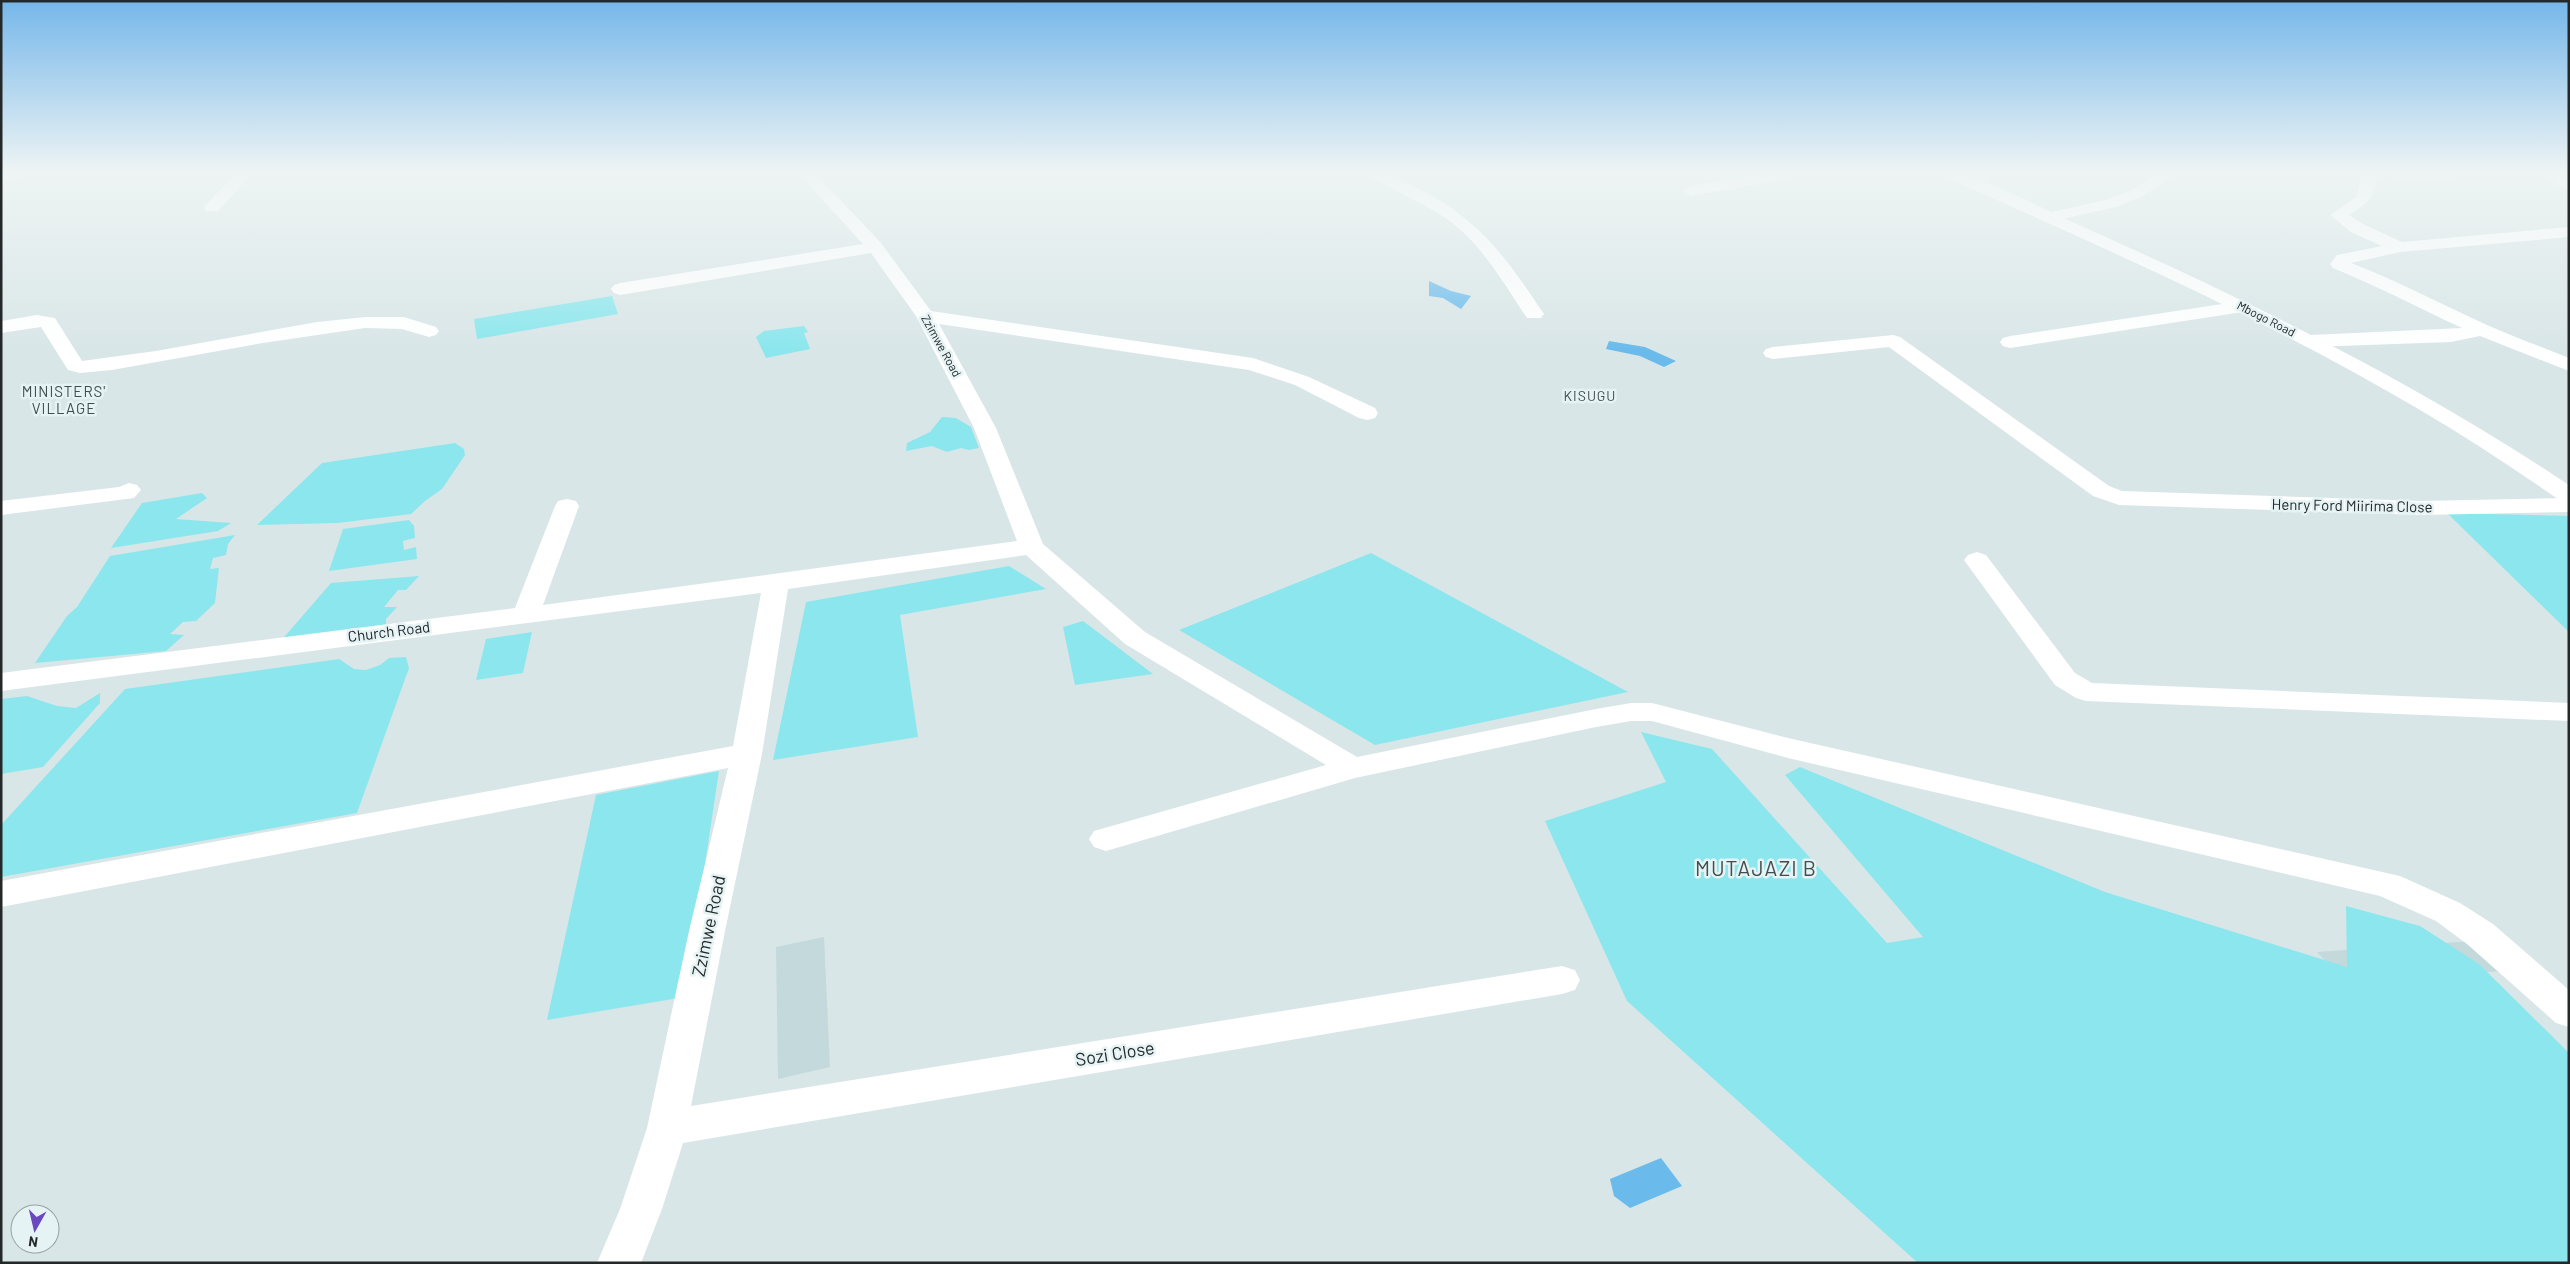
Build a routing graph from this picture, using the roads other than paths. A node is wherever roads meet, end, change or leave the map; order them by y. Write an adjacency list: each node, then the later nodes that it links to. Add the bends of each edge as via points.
1 (861, 232): 6 (street, Zzimwe Road)
2 (1470, 232): 10 (street, via 1495,259)
3 (2081, 232): 9 (street, Mbogo Road)
4 (2366, 232): 7 (street)
5 (2569, 232): 7 (street)
6 (875, 247): 8 (street); 11 (street, Zzimwe Road)
7 (2400, 247): 13 (street, via 2343,259 2339,264 2389,284)
8 (620, 289)
9 (2242, 307): 15 (street, Mbogo Road); 16 (street)
10 (1534, 314)
11 (925, 316): 19 (street, via 1253,364 1302,381); 25 (street, Zzimwe Road, via 986,428)
12 (1, 327): 14 (street, via 48,322 75,366 86,368 347,324 405,324 423,327)
13 (2482, 330): 15 (street, via 2451,336); 18 (street)
14 (429, 332)
15 (2310, 341): 21 (street, Mbogo Road, via 2401,390 2506,453)
16 (2010, 342)
17 (1773, 352): 22 (street, Henry Ford Miirima Close, via 1893,341 2101,491 2119,498 2421,508)
18 (2569, 365)
19 (1367, 413)
20 (129, 490): 24 (street, via 126,493)
21 (2569, 496)
22 (2569, 505)
23 (567, 506): 28 (street)
24 (1, 508)
25 (1032, 547): 27 (street, Church Road); 32 (street, via 1135,638)
26 (1977, 560): 30 (street, via 2065,679 2086,692)
27 (776, 583): 28 (street, Church Road); 31 (street, Zzimwe Road)
28 (526, 615): 29 (street, Church Road)
29 (1, 682)
30 (2569, 712)
31 (747, 754): 34 (street); 37 (street, Zzimwe Road)
32 (1354, 768): 33 (street); 36 (street, via 1596,718 1631,712 1660,713 1788,748 2388,885 2448,912 2480,934)
33 (1106, 839)
34 (1, 894)
35 (1562, 980): 37 (street, Sozi Close)
36 (2569, 1012)
37 (667, 1128): 38 (street, Zzimwe Road, via 641,1209)
38 (619, 1263)

